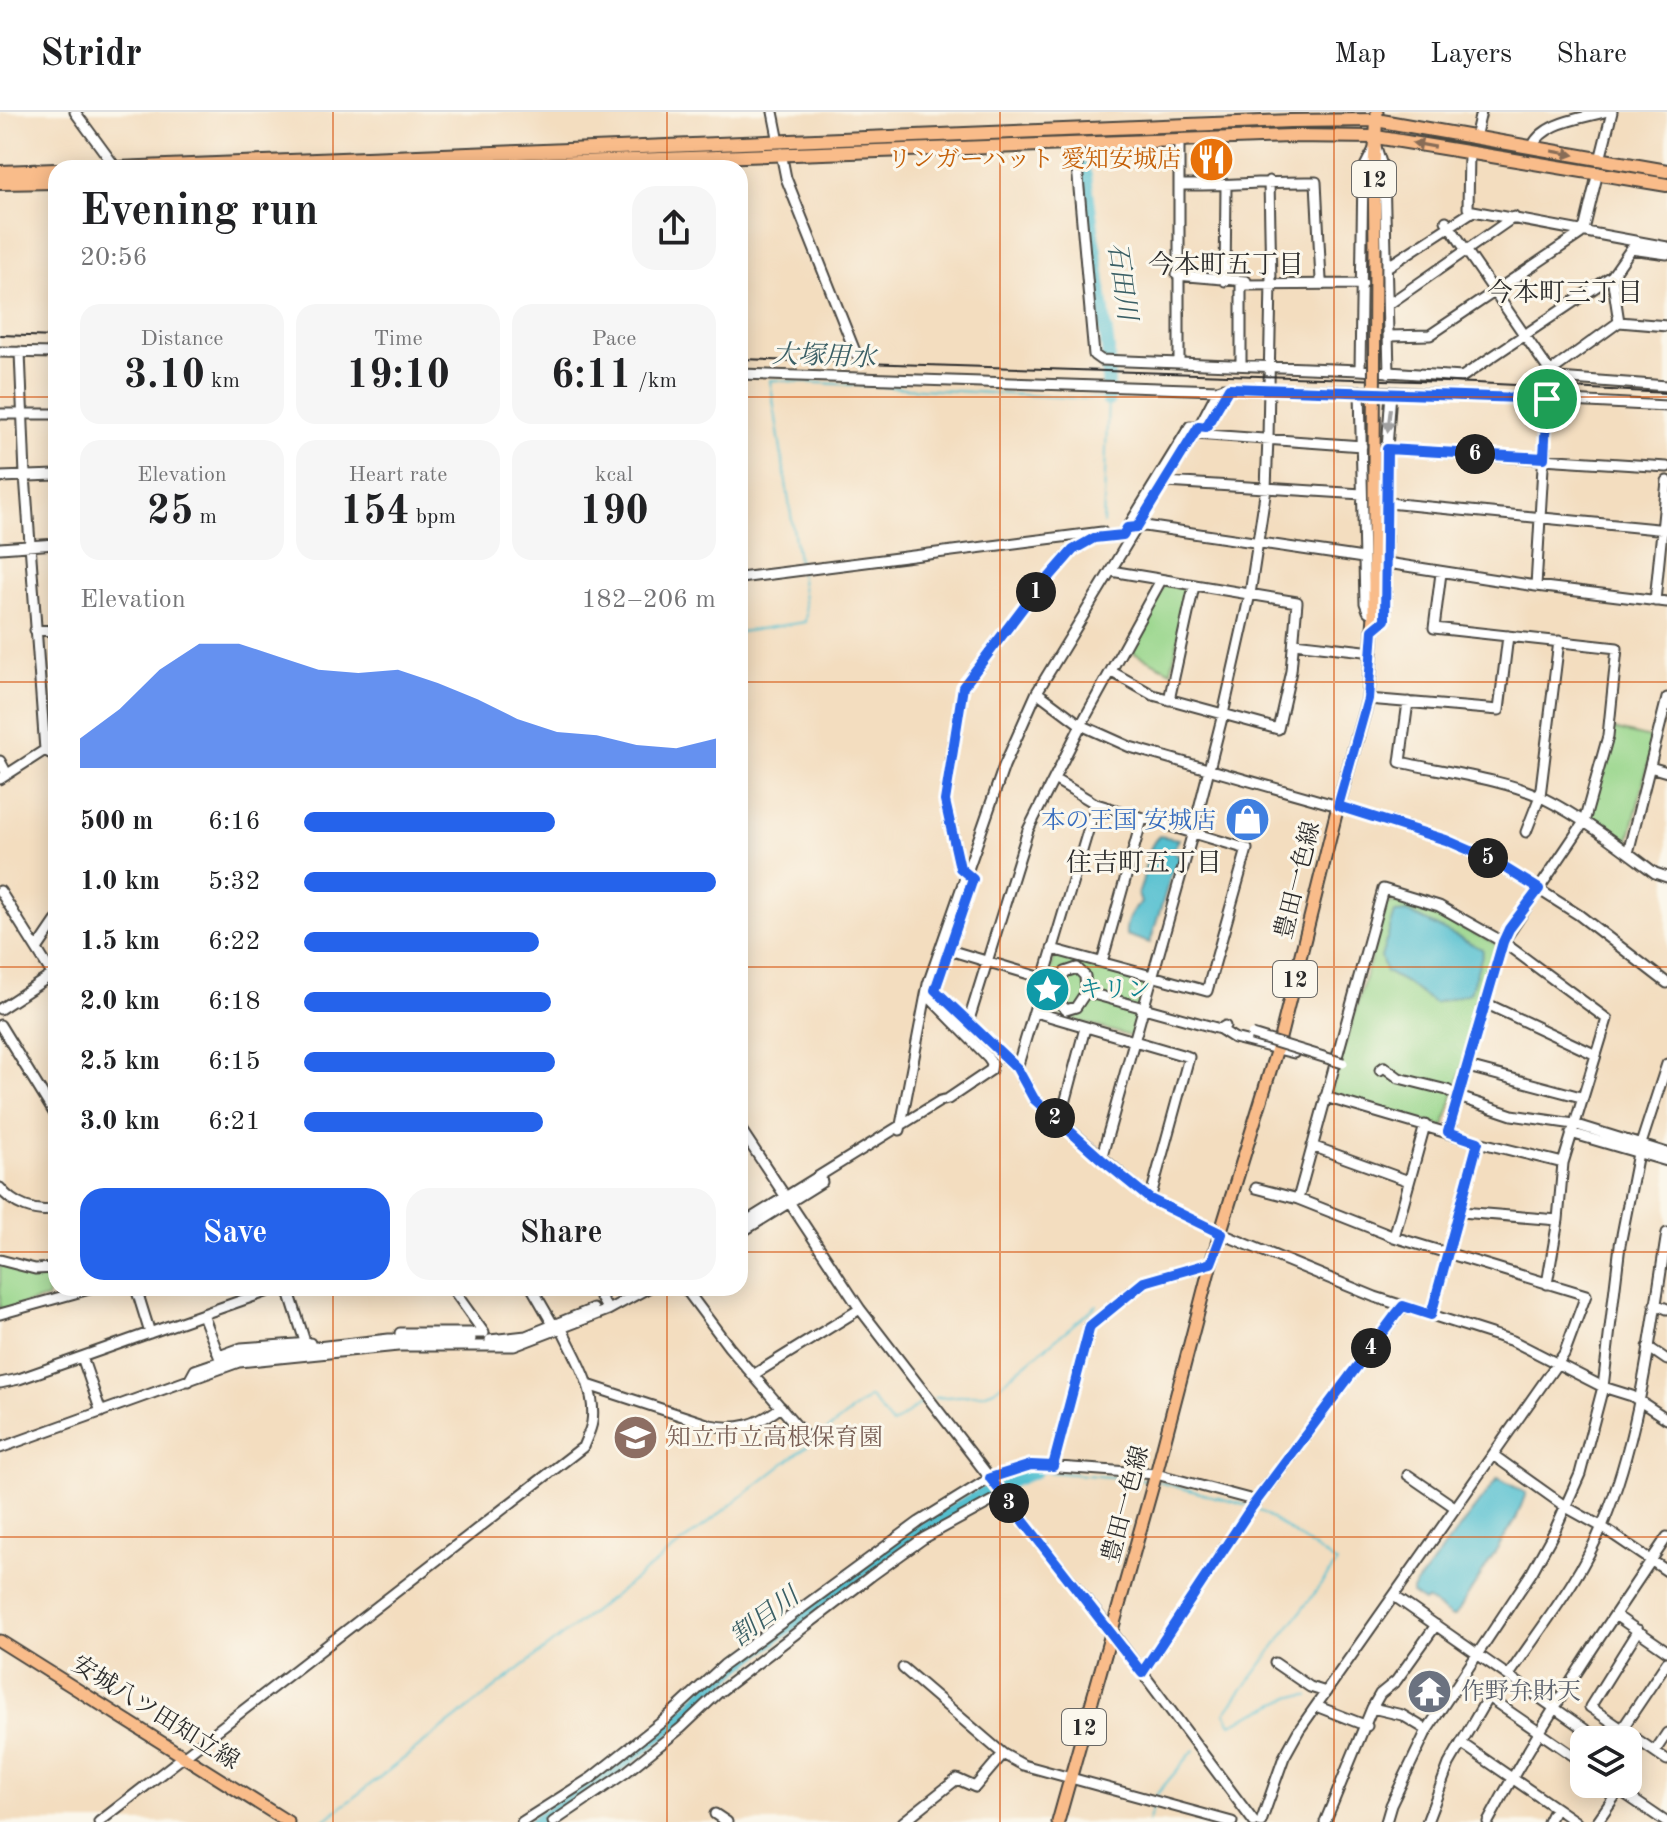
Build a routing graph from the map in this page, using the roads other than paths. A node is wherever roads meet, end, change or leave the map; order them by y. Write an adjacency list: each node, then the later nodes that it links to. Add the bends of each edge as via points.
1 (75, 112): 14 (street)
2 (773, 112): 12 (street)
3 (1481, 112): 7 (street)
4 (1604, 112): 11 (street, via 1553,126)
5 (1612, 112): 17 (street)
6 (1377, 116): 7 (highway); 9 (main road, 豊田一色線 / 12); 12 (highway)
7 (1475, 138): 11 (highway)
8 (1179, 140): 9 (highway, via 1291,136); 10 (highway); 24 (street)
9 (1376, 142): 13 (highway, one-way to 9); 34 (street, via 1384,172); 39 (street, via 1363,170); 101 (main road, 豊田一色線 / 12, bridge)
10 (1075, 144): 12 (highway); 51 (street, via 1094,355 1101,360)
11 (1532, 147): 17 (highway, one-way to 17)
12 (780, 148): 15 (highway); 16 (highway); 50 (street, via 786,178)
13 (1469, 153): 17 (highway); 27 (street)
14 (110, 160)
15 (382, 160)
16 (560, 160)
17 (1599, 166): 19 (highway); 25 (highway); 30 (street)
18 (48, 170): 20 (highway)
19 (1667, 171)
20 (0, 172)
21 (1269, 181): 26 (street); 37 (street, via 1316,182); 40 (street)
22 (48, 182): 23 (highway)
23 (0, 183)
24 (1180, 185): 26 (street); 35 (street)
25 (1667, 185)
26 (1226, 186): 38 (street)
27 (1468, 208): 28 (street); 29 (street)
28 (1513, 218): 29 (street, via 1473,211); 30 (street); 32 (street)
29 (1448, 224): 32 (street); 34 (street)
30 (1583, 229): 31 (street); 41 (street)
31 (1667, 244)
32 (1467, 250): 41 (street); 42 (street)
33 (1667, 254): 36 (street, via 1631,249)
34 (1386, 264): 42 (street)
35 (1177, 275): 38 (street); 51 (street)
36 (1612, 276): 43 (street); 46 (street)
37 (1321, 280): 39 (street); 40 (street)
38 (1225, 281): 40 (street)
39 (1363, 282): 40 (street); 54 (street)
40 (1271, 283): 52 (street, via 1241,285); 53 (street)
41 (1496, 292): 45 (street, via 1430,335); 46 (street)
42 (1389, 304): 45 (street)
43 (1619, 322): 44 (street); 55 (street)
44 (1667, 326)
45 (1389, 336): 56 (street)
46 (1525, 336): 55 (street); 56 (street, via 1462,377)
47 (0, 352): 48 (street)
48 (20, 352): 49 (street); 66 (street)
49 (48, 353)
50 (856, 354)
51 (1179, 363): 52 (street)
52 (1241, 364): 53 (street)
53 (1270, 368): 54 (street); 61 (street)
54 (1360, 370): 56 (street)
55 (1550, 372): 58 (street, via 1558,378)
56 (1389, 373)
57 (748, 374): 60 (street)
58 (1667, 386)
59 (1229, 388): 60 (street); 61 (street); 69 (street, via 1206,427)
60 (1218, 390): 69 (street)
61 (1270, 390): 62 (street); 70 (street)
62 (1360, 391): 63 (street); 71 (street)
63 (1391, 392): 64 (street); 72 (street, one-way to 72)
64 (1547, 399): 65 (street); 73 (street)
65 (1667, 406)
66 (21, 413): 67 (street); 68 (street); 75 (street)
67 (0, 414)
68 (48, 414)
69 (1197, 430): 70 (street); 79 (street); 84 (street, via 1190,426)
70 (1268, 438): 71 (street); 80 (street)
71 (1362, 446): 81 (street)
72 (1387, 449): 73 (street); 82 (street)
73 (1544, 458): 74 (street); 83 (street)
74 (1667, 467)
75 (25, 475): 76 (street); 77 (street); 88 (street)
76 (48, 475)
77 (0, 477)
78 (1667, 481): 85 (street)
79 (1166, 482): 80 (street); 84 (street)
80 (1266, 488): 81 (street); 86 (street)
81 (1362, 494): 90 (street)
82 (1388, 503): 83 (street); 91 (street)
83 (1540, 517): 85 (street); 97 (street)
84 (1132, 528): 86 (street); 92 (street); 94 (street); 134 (street, via 1073,550 963,687 945,801 960,868)
85 (1665, 530): 99 (street)
86 (1258, 542): 90 (street); 98 (street)
87 (48, 545): 88 (street)
88 (31, 546): 89 (street); 102 (street)
89 (0, 548)
90 (1363, 558): 101 (street, via 1365,603)
91 (1387, 563): 93 (street); 103 (street, via 1385,620)
92 (1111, 571): 95 (street); 110 (street)
93 (1441, 573): 97 (street); 105 (street, via 1434,628)
94 (748, 577)
95 (1161, 580): 96 (street); 109 (street)
96 (1194, 586): 98 (street); 113 (street)
97 (1536, 586): 99 (street)
98 (1250, 594): 107 (street, via 1297,602); 115 (street)
99 (1655, 601): 100 (street)
100 (1667, 602)
101 (1374, 615): 103 (main road, 豊田一色線 / 12)
102 (35, 630): 104 (street); 118 (street)
103 (1373, 630): 108 (main road, 豊田一色線 / 12)
104 (48, 631)
105 (1508, 636): 106 (street); 114 (street, via 1499,710)
106 (1559, 641): 126 (street); 130 (street, via 1617,648 1608,736)
107 (1294, 643): 108 (street); 115 (street, via 1278,729)
108 (1373, 652): 112 (main road, 豊田一色線 / 12)
109 (1112, 672): 113 (street); 117 (street)
110 (1037, 692): 117 (street); 134 (street, via 1004,766)
111 (1667, 698): 116 (street)
112 (1368, 699): 114 (street); 128 (main road, 豊田一色線 / 12)
113 (1169, 700): 115 (street)
114 (1408, 702): 126 (street, via 1400,762)
115 (1223, 714): 122 (street)
116 (1664, 721): 121 (street)
117 (1081, 725): 122 (street); 125 (street)
118 (45, 750): 119 (street); 124 (street)
119 (48, 752)
120 (0, 761): 124 (street)
121 (1650, 767): 123 (street); 133 (street)
122 (1207, 771): 128 (street); 131 (street)
123 (1667, 772)
124 (4, 776)
125 (1054, 779): 127 (street); 143 (street, via 1028,830)
126 (1540, 796): 130 (street); 132 (street)
127 (1096, 804): 129 (street); 141 (street)
128 (1338, 806): 136 (street, via 1446,840); 162 (main road, 豊田一色線 / 12)
129 (1142, 819): 131 (street); 144 (street)
130 (1584, 822): 133 (street); 136 (street)
131 (1193, 832): 146 (street); 146 (street, via 1247,849 1207,991)
132 (1526, 832)
133 (1628, 853): 135 (street)
134 (967, 874): 142 (street, via 973,879); 151 (street)
135 (1667, 877)
136 (1539, 889): 139 (street); 150 (street)
137 (0, 891): 140 (street)
138 (48, 933): 140 (street)
139 (1503, 942): 153 (street); 164 (street, via 1607,1019); 170 (street, via 1439,906 1383,889)
140 (37, 949): 145 (street)
141 (1052, 949): 144 (street); 147 (street)
142 (949, 950): 143 (street); 151 (street)
143 (986, 961): 147 (street); 157 (street)
144 (1102, 962): 146 (street)
145 (48, 968)
146 (1152, 977): 155 (street)
147 (1043, 978): 149 (street); 156 (street)
148 (48, 981): 154 (street)
149 (1059, 983): 152 (street, via 1065,972 1077,968 1085,976); 152 (street, via 1057,999 1066,1010 1076,1007)
150 (1667, 983)
151 (932, 987): 157 (street); 176 (street); 176 (street, via 932,1000 988,1057 991,1070)
152 (1086, 992): 155 (street)
153 (1485, 1003): 164 (street); 167 (street)
154 (0, 1009)
155 (1143, 1009): 161 (street); 162 (street, via 1222,1028 1234,1038)
156 (1035, 1012): 159 (street); 168 (street)
157 (968, 1023): 168 (street)
158 (0, 1025): 173 (street)
159 (1085, 1028): 161 (street); 174 (street)
160 (1252, 1035): 165 (street, bridge)
161 (1135, 1040): 184 (street); 191 (street, via 1189,1057)
162 (1276, 1050): 163 (street); 198 (main road, 豊田一色線 / 12)
163 (1294, 1053)
164 (1594, 1054): 172 (street)
165 (1343, 1063)
166 (1667, 1064): 182 (street)
167 (1468, 1067): 171 (street); 172 (street)
168 (1017, 1068): 174 (street, via 1034,1099)
169 (1380, 1070): 171 (street, via 1384,1067 1399,1078)
170 (1325, 1097): 175 (street); 181 (street)
171 (1459, 1097): 177 (street); 178 (street)
172 (1581, 1097): 177 (street)
173 (48, 1103)
174 (1060, 1122): 184 (street)
175 (1425, 1125): 178 (street); 187 (street)
176 (900, 1126): 190 (street)
177 (1573, 1129): 182 (street); 186 (street)
178 (1448, 1132): 180 (street)
179 (748, 1142): 190 (street)
180 (1478, 1142): 186 (street); 194 (street)
181 (1312, 1146): 187 (street); 192 (street)
182 (1640, 1149): 183 (street); 185 (street); 233 (street, via 1620,1245)
183 (1667, 1153)
184 (1101, 1159): 191 (street)
185 (1667, 1161)
186 (1563, 1163): 195 (street)
187 (1409, 1181): 199 (street)
188 (0, 1188): 193 (street, via 22,1206)
189 (1256, 1188): 192 (street)
190 (788, 1199): 196 (street); 218 (street)
191 (1150, 1199): 198 (street)
192 (1298, 1199): 199 (street)
193 (48, 1211)
194 (1461, 1212): 195 (street); 200 (street)
195 (1558, 1220): 204 (street)
196 (748, 1222)
197 (1667, 1233): 215 (street)
198 (1222, 1234): 202 (main road, 豊田一色線 / 12); 216 (street)
199 (1394, 1237): 200 (street)
200 (1448, 1254): 204 (street); 222 (street)
201 (0, 1260): 203 (street)
202 (1211, 1263): 241 (street, via 1144,1282 1090,1326); 244 (main road, 豊田一色線 / 12)
203 (48, 1268)
204 (1547, 1284): 229 (street, via 1586,1295)
205 (64, 1296): 220 (street)
206 (138, 1296): 224 (street)
207 (240, 1296): 221 (street)
208 (291, 1296): 226 (street)
209 (458, 1296): 226 (street, via 484,1333 404,1333)
210 (537, 1296): 223 (street)
211 (600, 1296): 217 (street)
212 (623, 1296): 217 (street)
213 (630, 1296): 217 (street)
214 (691, 1296): 230 (street)
215 (1655, 1304): 219 (street); 225 (street)
216 (1403, 1306): 222 (street); 246 (street)
217 (606, 1307): 223 (street)
218 (860, 1309): 230 (street); 243 (street)
219 (1667, 1309)
220 (0, 1314)
221 (203, 1315): 224 (street); 226 (street, via 219,1356 241,1348)
222 (1431, 1315): 229 (street, via 1513,1341)
223 (557, 1328): 226 (street, via 514,1346); 232 (street)
224 (150, 1333): 227 (street)
225 (1648, 1347): 228 (street); 234 (street)
226 (308, 1349): 236 (street, via 239,1362)
227 (82, 1357): 231 (street); 236 (street)
228 (1667, 1360)
229 (1556, 1365): 233 (street); 240 (street)
230 (753, 1375): 235 (street)
231 (0, 1383)
232 (588, 1385): 235 (street, via 728,1429 765,1420); 282 (street, via 592,1422 583,1447)
233 (1603, 1387): 234 (street); 247 (street)
234 (1639, 1400): 237 (street); 249 (street)
235 (781, 1407): 238 (street)
236 (101, 1412): 239 (street)
237 (1667, 1419)
238 (807, 1438)
239 (0, 1448)
240 (1493, 1455): 247 (street); 248 (street)
241 (1053, 1466): 243 (street, via 1031,1465); 244 (street)
242 (1408, 1475): 248 (street)
243 (990, 1478): 245 (street); 293 (street, via 919,1522 724,1665 591,1778)
244 (1154, 1479): 246 (street); 257 (main road, 豊田一色線 / 12)
245 (1001, 1492): 257 (street); 294 (street, via 903,1553 718,1693 625,1773)
246 (1254, 1504): 264 (street)
247 (1566, 1507): 249 (street); 260 (street, via 1532,1572)
248 (1456, 1508): 253 (street)
249 (1602, 1527): 251 (street); 265 (street)
250 (1667, 1537): 251 (street)
251 (1651, 1560): 252 (street); 254 (street)
252 (1667, 1571)
253 (1394, 1596): 255 (street); 266 (street)
254 (1615, 1615): 256 (street); 269 (street)
255 (1436, 1625): 260 (street); 268 (street)
256 (1638, 1630): 259 (street); 272 (street, via 1590,1707)
257 (1112, 1632): 264 (street); 284 (main road, 豊田一色線 / 12)
258 (0, 1641): 282 (main road, 安城八ツ田知立線)
259 (1667, 1651)
260 (1477, 1654): 265 (street); 274 (street)
261 (1667, 1662): 273 (street)
262 (1275, 1663): 266 (street)
263 (903, 1668): 280 (street)
264 (1142, 1673): 300 (street)
265 (1509, 1675): 269 (street)
266 (1326, 1692): 267 (street)
267 (1316, 1706): 270 (street); 301 (street, via 1284,1757)
268 (1372, 1708): 270 (street); 274 (street, via 1402,1715)
269 (1555, 1708): 271 (street); 276 (street)
270 (1367, 1726): 302 (street)
271 (1580, 1726)
272 (1618, 1726)
273 (1624, 1726)
274 (1427, 1730): 303 (street)
275 (1667, 1733): 279 (street)
276 (1540, 1734): 278 (street, via 1488,1697); 281 (street); 285 (street)
277 (1642, 1742): 279 (street)
278 (1461, 1743): 285 (street); 304 (street)
279 (1655, 1751): 283 (street)
280 (1003, 1754): 284 (street, via 1023,1765); 296 (street, via 975,1787 957,1779)
281 (1570, 1754)
282 (184, 1755): 291 (street); 292 (main road, 安城八ツ田知立線)
283 (1667, 1760)
284 (1071, 1777): 289 (street); 297 (main road, 豊田一色線 / 12)
285 (1512, 1777): 288 (street); 305 (street)
286 (1610, 1798): 308 (street)
287 (1633, 1798): 309 (street)
288 (1555, 1808): 306 (street); 307 (street)
289 (1189, 1810): 298 (street); 299 (street)
290 (715, 1814): 295 (street)
291 (99, 1822)
292 (288, 1822)
293 (522, 1822)
294 (553, 1822)
295 (727, 1822)
296 (903, 1822)
297 (1058, 1822)
298 (1189, 1822)
299 (1232, 1822)
300 (1254, 1822)
301 (1261, 1822)
302 (1325, 1822)
303 (1386, 1822)
304 (1427, 1822)
305 (1488, 1822)
306 (1548, 1822)
307 (1576, 1822)
308 (1597, 1822)
309 (1666, 1822)

